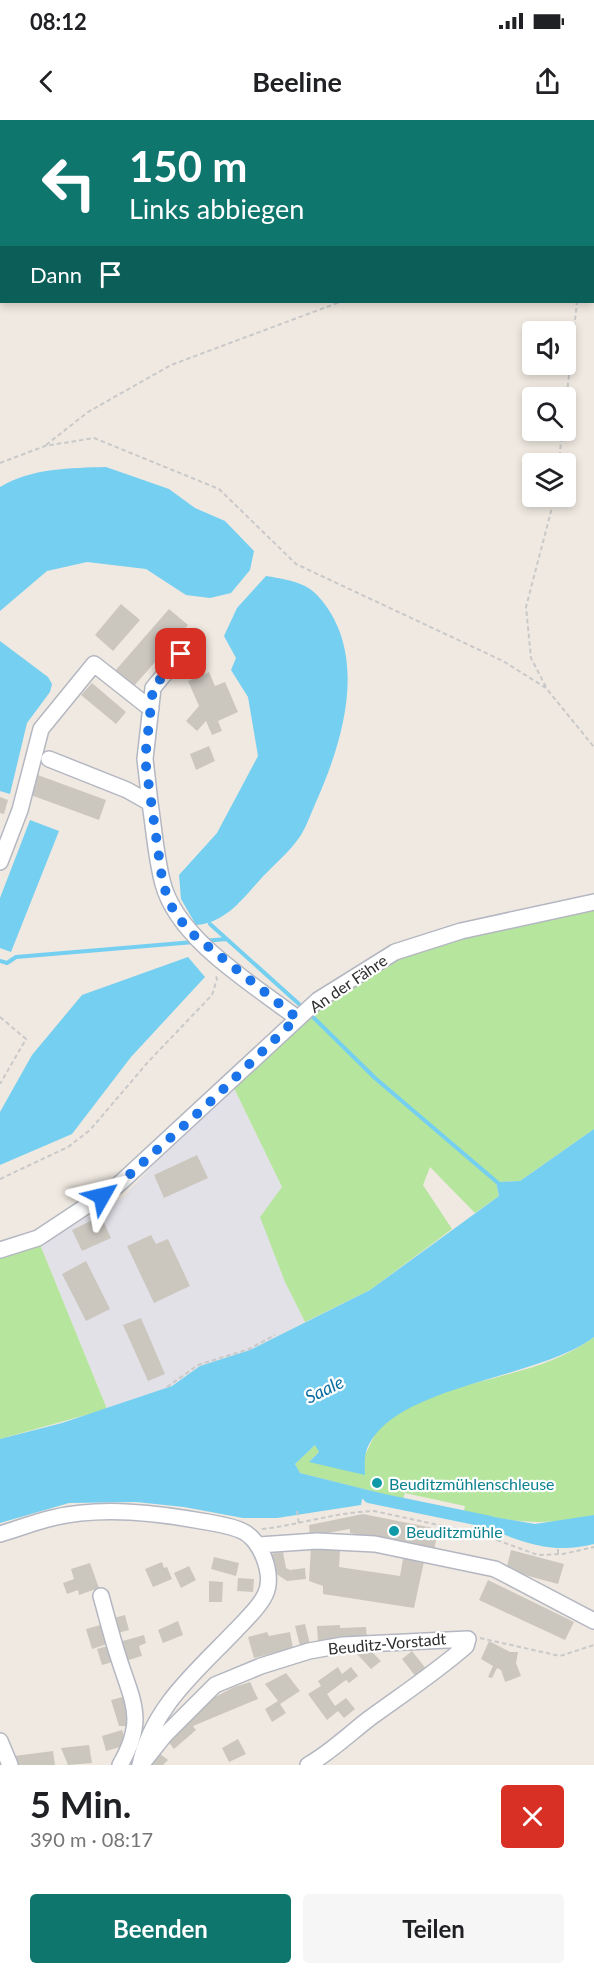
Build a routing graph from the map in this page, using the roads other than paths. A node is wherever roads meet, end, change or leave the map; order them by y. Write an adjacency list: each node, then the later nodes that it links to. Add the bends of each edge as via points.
1 (195, 637): 2 (street, via 153,688)
2 (151, 709): 4 (street, via 145,759); 5 (street, via 94,664 42,729 20,810)
3 (49, 759): 4 (street, via 128,790)
4 (150, 803): 7 (street, via 163,885 174,912 200,941)
5 (0, 862)
6 (594, 902): 7 (street, An der Fähre, via 461,931 395,952 318,1000)
7 (297, 1018): 8 (street, An der Fähre, via 118,1185 38,1239)
8 (0, 1250)
9 (0, 1534): 10 (street, via 54,1517 129,1512 188,1518 244,1531)
10 (259, 1545): 12 (street, via 317,1541 375,1544 495,1569); 16 (street, Beuditz-Vorstadt, via 268,1584 266,1594 177,1689 145,1743)
11 (101, 1596): 15 (street, via 134,1700 134,1731)
12 (594, 1621)
13 (0, 1741): 14 (street)
14 (10, 1765)
15 (120, 1765)
16 (141, 1765): 17 (street, Beuditz-Vorstadt, via 215,1685 261,1666 343,1645 468,1639 466,1646 421,1683 369,1719 327,1755)
17 (308, 1765)

